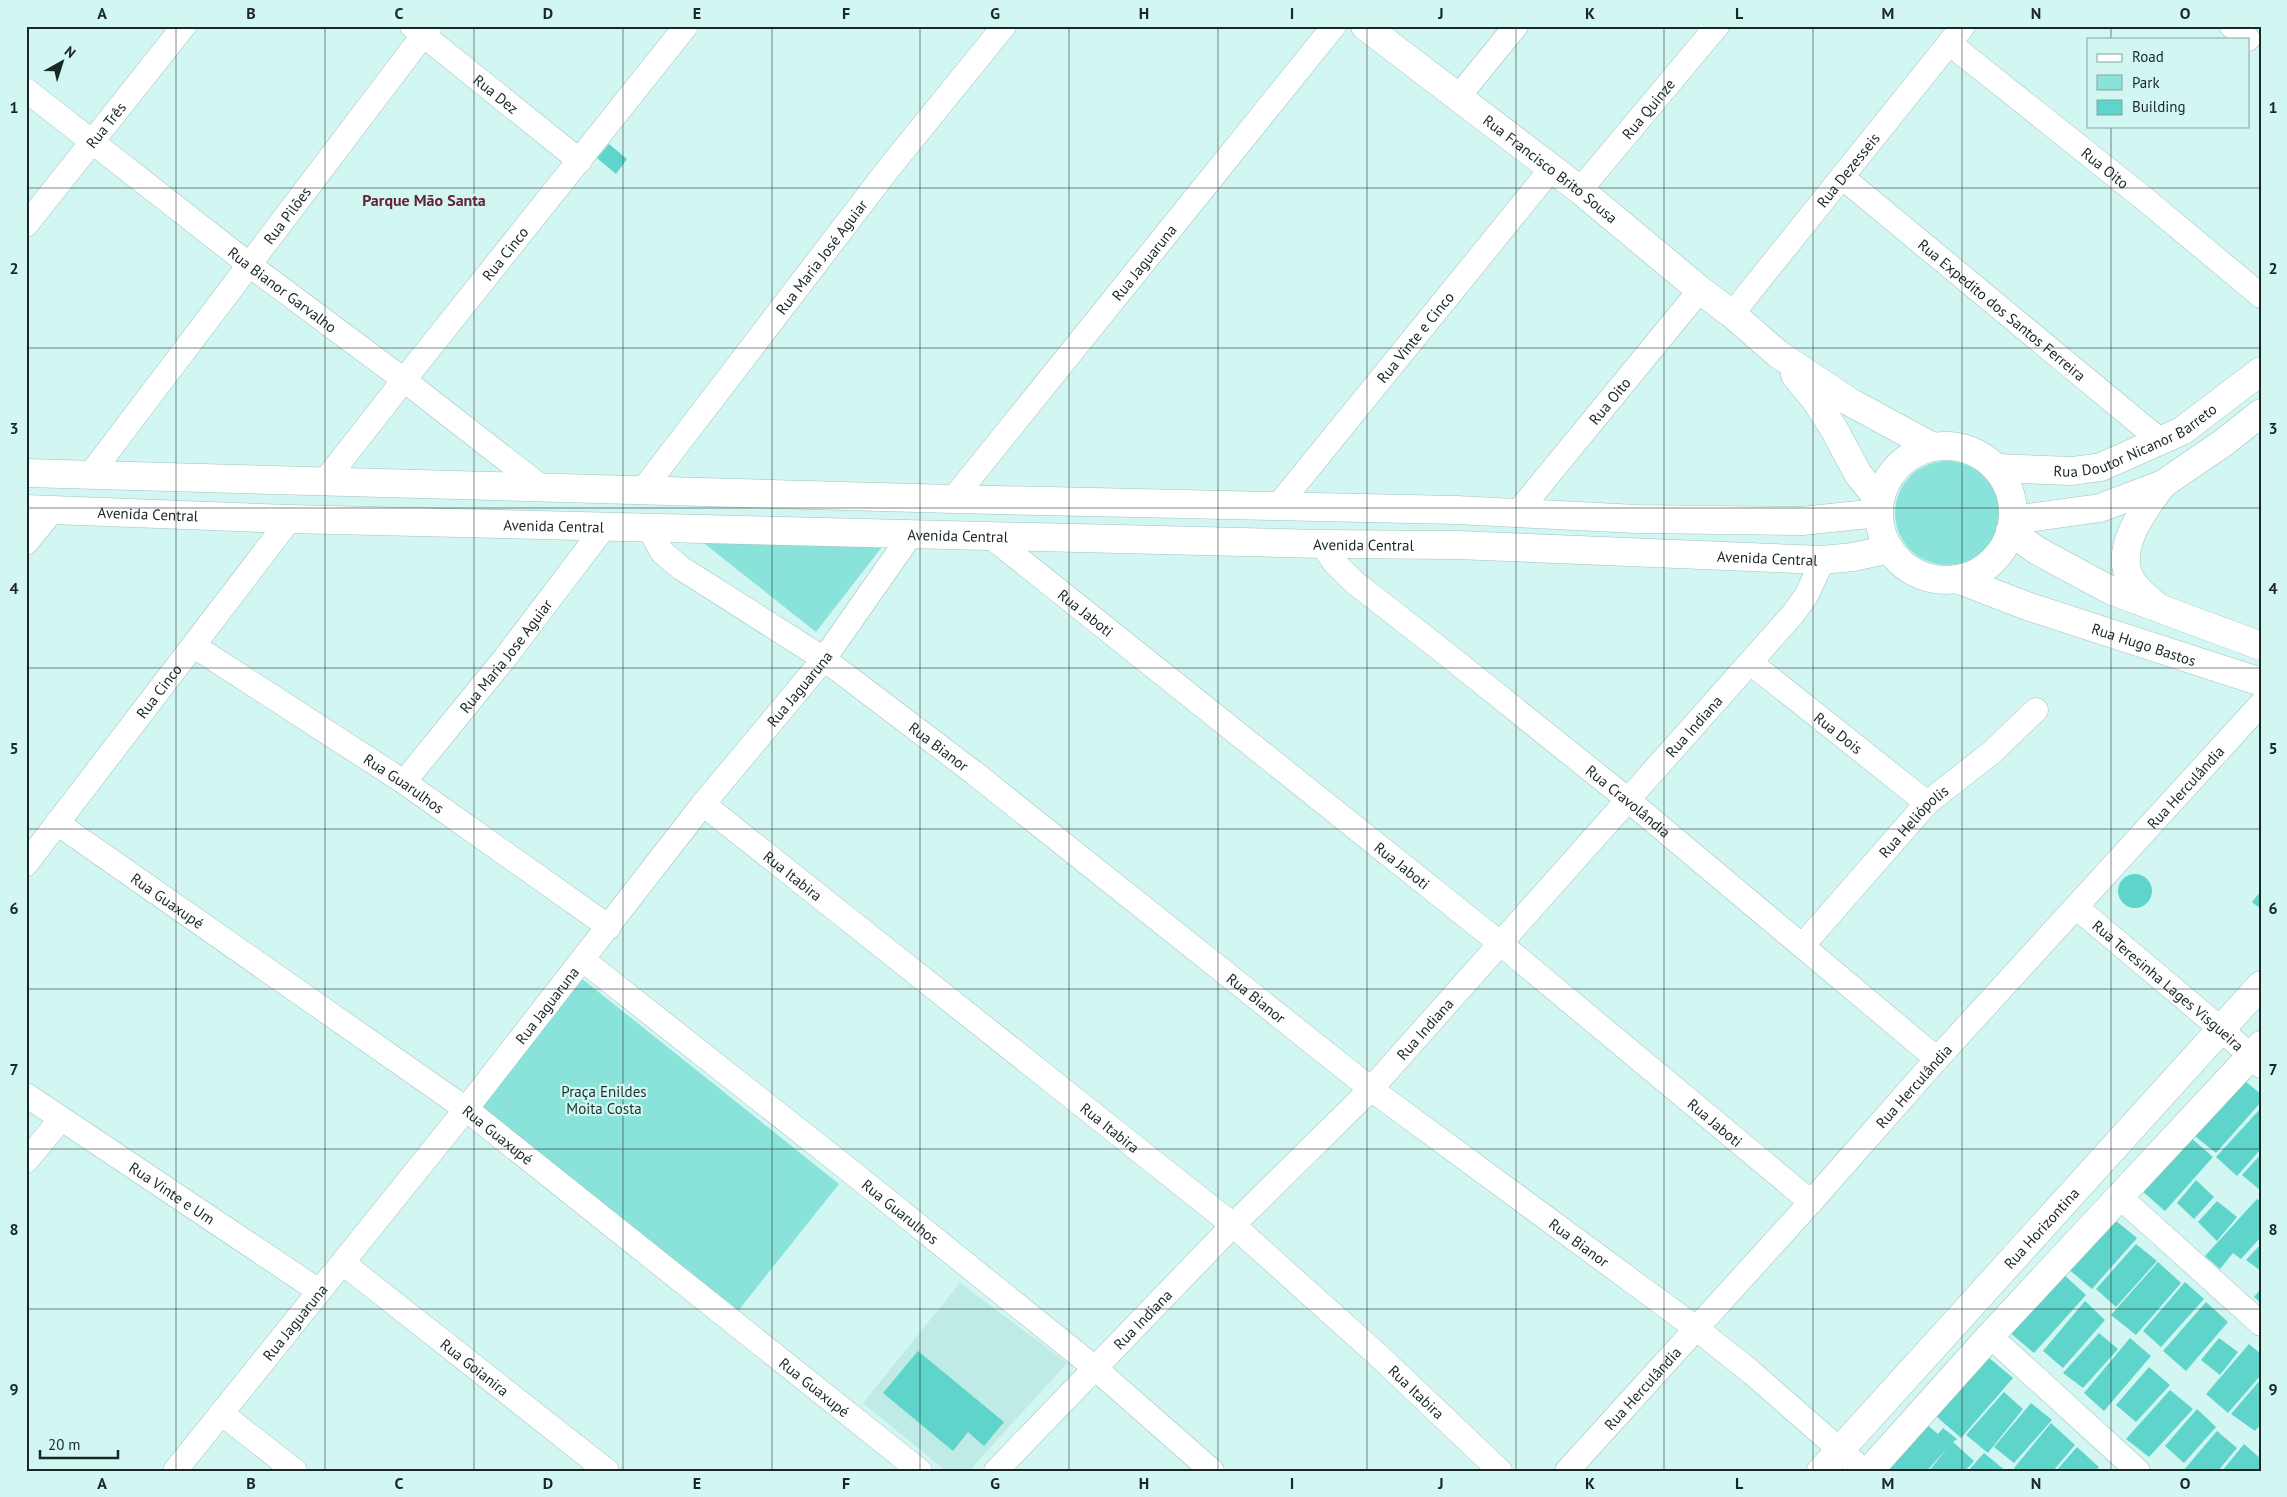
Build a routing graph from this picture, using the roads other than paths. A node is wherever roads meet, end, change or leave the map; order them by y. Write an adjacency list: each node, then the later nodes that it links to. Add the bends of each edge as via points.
1 (184, 26): 16 (street, Rua Três)
2 (686, 26): 17 (street, Rua Cinco)
3 (1004, 26): 38 (street, Rua Maria José Aguiar, via 890,168)
4 (1334, 26): 39 (street, Rua Jaguaruna)
5 (1365, 26): 15 (main road, Rua Francisco Brito Sousa)
6 (1516, 26): 15 (street)
7 (1717, 26): 20 (street, Rua Quinze)
8 (2232, 26): 11 (street)
9 (422, 29): 17 (street, Rua Dez); 22 (street, Rua Pilões)
10 (1956, 35): 19 (street, Rua Dezesseis); 24 (street, Rua Oito)
11 (2247, 38)
12 (2250, 41): 13 (street)
13 (2261, 49)
14 (26, 90): 16 (street, Rua Bianor Garvalho)
15 (1458, 97): 18 (main road, Rua Francisco Brito Sousa)
16 (92, 141): 21 (street, Rua Três); 22 (street, Rua Bianor Garvalho)
17 (580, 161): 28 (street, Rua Cinco)
18 (1552, 168): 20 (main road, Rua Francisco Brito Sousa); 40 (street, Rua Vinte e Cinco)
19 (1842, 177): 25 (street, Rua Dezesseis); 30 (street, Rua Expedito dos Santos Ferreira)
20 (1580, 190): 23 (main road, Rua Francisco Brito Sousa)
21 (26, 225)
22 (251, 266): 28 (street, Rua Bianor Garvalho); 34 (street, Rua Pilões)
23 (1700, 290): 25 (main road, Rua Francisco Brito Sousa); 45 (street, Rua Oito)
24 (2261, 296)
25 (1732, 314): 26 (main road, Rua Francisco Brito Sousa)
26 (1778, 354): 31 (main road, via 1850,402); 41 (main road, via 1814,398)
27 (2261, 371): 30 (main road, Rua Doutor Nicanor Barreto, via 2201,418)
28 (404, 380): 35 (street, Rua Cinco); 37 (street, Rua Bianor Garvalho)
29 (2261, 413): 36 (main road)
30 (2162, 442): 32 (main road, Rua Doutor Nicanor Barreto, via 2101,467 2072,471)
31 (1933, 447): 32 (main road, via 1956,446 1978,454); 41 (main road, via 1914,453 1898,466 1886,482)
32 (1996, 468): 48 (main road, via 2008,487 2013,509)
33 (26, 473): 34 (main road)
34 (90, 475): 35 (main road)
35 (325, 482): 37 (main road)
36 (2163, 484): 48 (main road, via 2100,508); 58 (main road, via 2130,534 2126,565 2132,582)
37 (540, 486): 38 (main road)
38 (642, 491): 39 (main road)
39 (953, 499): 40 (main road)
40 (1277, 506): 44 (main road)
41 (1879, 507): 45 (main road, via 1802,521 1638,519); 55 (main road, via 1882,535)
42 (26, 509): 43 (main road, Avenida Central)
43 (53, 510): 46 (main road, Avenida Central); 52 (street)
44 (1456, 510): 45 (main road); 54 (main road)
45 (1518, 512)
46 (290, 519): 47 (main road, Avenida Central); 59 (street, Rua Cinco)
47 (604, 526): 49 (main road, Avenida Central); 66 (street, Rua Maria Jose Aguiar, via 505,658)
48 (2012, 526): 57 (main road, via 2003,548 1991,563); 58 (main road, via 2036,550 2087,579)
49 (649, 528): 50 (main road, Avenida Central); 61 (street, Rua Bianor, via 662,552 681,568)
50 (912, 534): 51 (main road, Avenida Central); 61 (street, Rua Jaguaruna)
51 (989, 535): 53 (main road, Avenida Central); 74 (street, Rua Jaboti)
52 (26, 543)
53 (1322, 544): 54 (main road, Avenida Central); 67 (street, Rua Cravolândia, via 1354,582)
54 (1456, 545): 56 (main road, Avenida Central)
55 (1890, 550): 56 (main road, Avenida Central); 57 (main road, via 1903,564 1920,574 1938,579)
56 (1823, 560): 62 (street, Rua Indiana, via 1806,596)
57 (1957, 579): 63 (main road, Rua Hugo Bastos, via 2027,606)
58 (2157, 607): 60 (main road)
59 (194, 646): 66 (street, Rua Guarulhos); 70 (street, Rua Cinco)
60 (2261, 646)
61 (824, 659): 69 (street, Rua Jaguaruna); 81 (street, Rua Bianor, via 973,772)
62 (1751, 663): 67 (street, Rua Indiana); 68 (street, Rua Dois)
63 (2261, 682)
64 (2261, 704): 72 (street, Rua Herculândia)
65 (2036, 710): 68 (street, Rua Heliópolis, via 1991,753)
66 (404, 782): 73 (street, Rua Guarulhos)
67 (1627, 799): 74 (street, Rua Indiana); 75 (street, Rua Cravolândia)
68 (1927, 803): 75 (street, Rua Heliópolis)
69 (703, 804): 73 (street, Rua Jaguaruna); 88 (street, Rua Itabira)
70 (57, 823): 71 (street, Rua Cinco); 83 (street, Rua Guaxupé)
71 (27, 862)
72 (2076, 907): 78 (street, Rua Teresinha Lages Visgueira); 80 (street, Rua Herculândia)
73 (609, 927): 76 (street, Rua Jaguaruna)
74 (1501, 944): 81 (street, Rua Indiana); 87 (street, Rua Jaboti)
75 (1803, 945): 80 (street, Rua Cravolândia)
76 (583, 960): 83 (street, Rua Jaguaruna); 94 (street, Rua Guarulhos)
77 (2261, 985): 78 (main road, Rua Horizontina)
78 (2221, 1029): 79 (street, Rua Teresinha Lages Visgueira); 96 (main road, Rua Horizontina)
79 (2257, 1056): 86 (main road)
80 (1938, 1059): 87 (street, Rua Herculândia)
81 (1371, 1088): 88 (street, Rua Indiana); 92 (street, Rua Bianor)
82 (26, 1095): 84 (street, Rua Vinte e Um)
83 (466, 1109): 89 (street, Rua Jaguaruna); 100 (street, Rua Guaxupé)
84 (60, 1119): 85 (street); 90 (street, Rua Vinte e Um)
85 (26, 1161)
86 (2121, 1198): 91 (street); 93 (main road)
87 (1811, 1202): 92 (street, Rua Herculândia)
88 (1233, 1225): 94 (street, Rua Indiana); 103 (street, Rua Itabira, via 1378,1355)
89 (343, 1263): 90 (street, Rua Jaguaruna); 99 (street, Rua Goianira)
90 (319, 1291): 95 (street, Rua Jaguaruna)
91 (2261, 1324)
92 (1697, 1329): 96 (street, Rua Bianor); 104 (street, Rua Herculândia)
93 (1990, 1336): 107 (main road); 108 (street)
94 (1095, 1368): 101 (street, Rua Indiana); 102 (street, Rua Guarulhos)
95 (221, 1413): 97 (street, Rua Jaguaruna); 98 (street)
96 (1841, 1449): 105 (main road, Rua Horizontina); 106 (street, Rua Bianor)
97 (175, 1471)
98 (295, 1471)
99 (607, 1471)
100 (920, 1471)
101 (996, 1471)
102 (1212, 1471)
103 (1500, 1471)
104 (1566, 1471)
105 (1821, 1471)
106 (1864, 1471)
107 (1869, 1471)
108 (2138, 1471)

